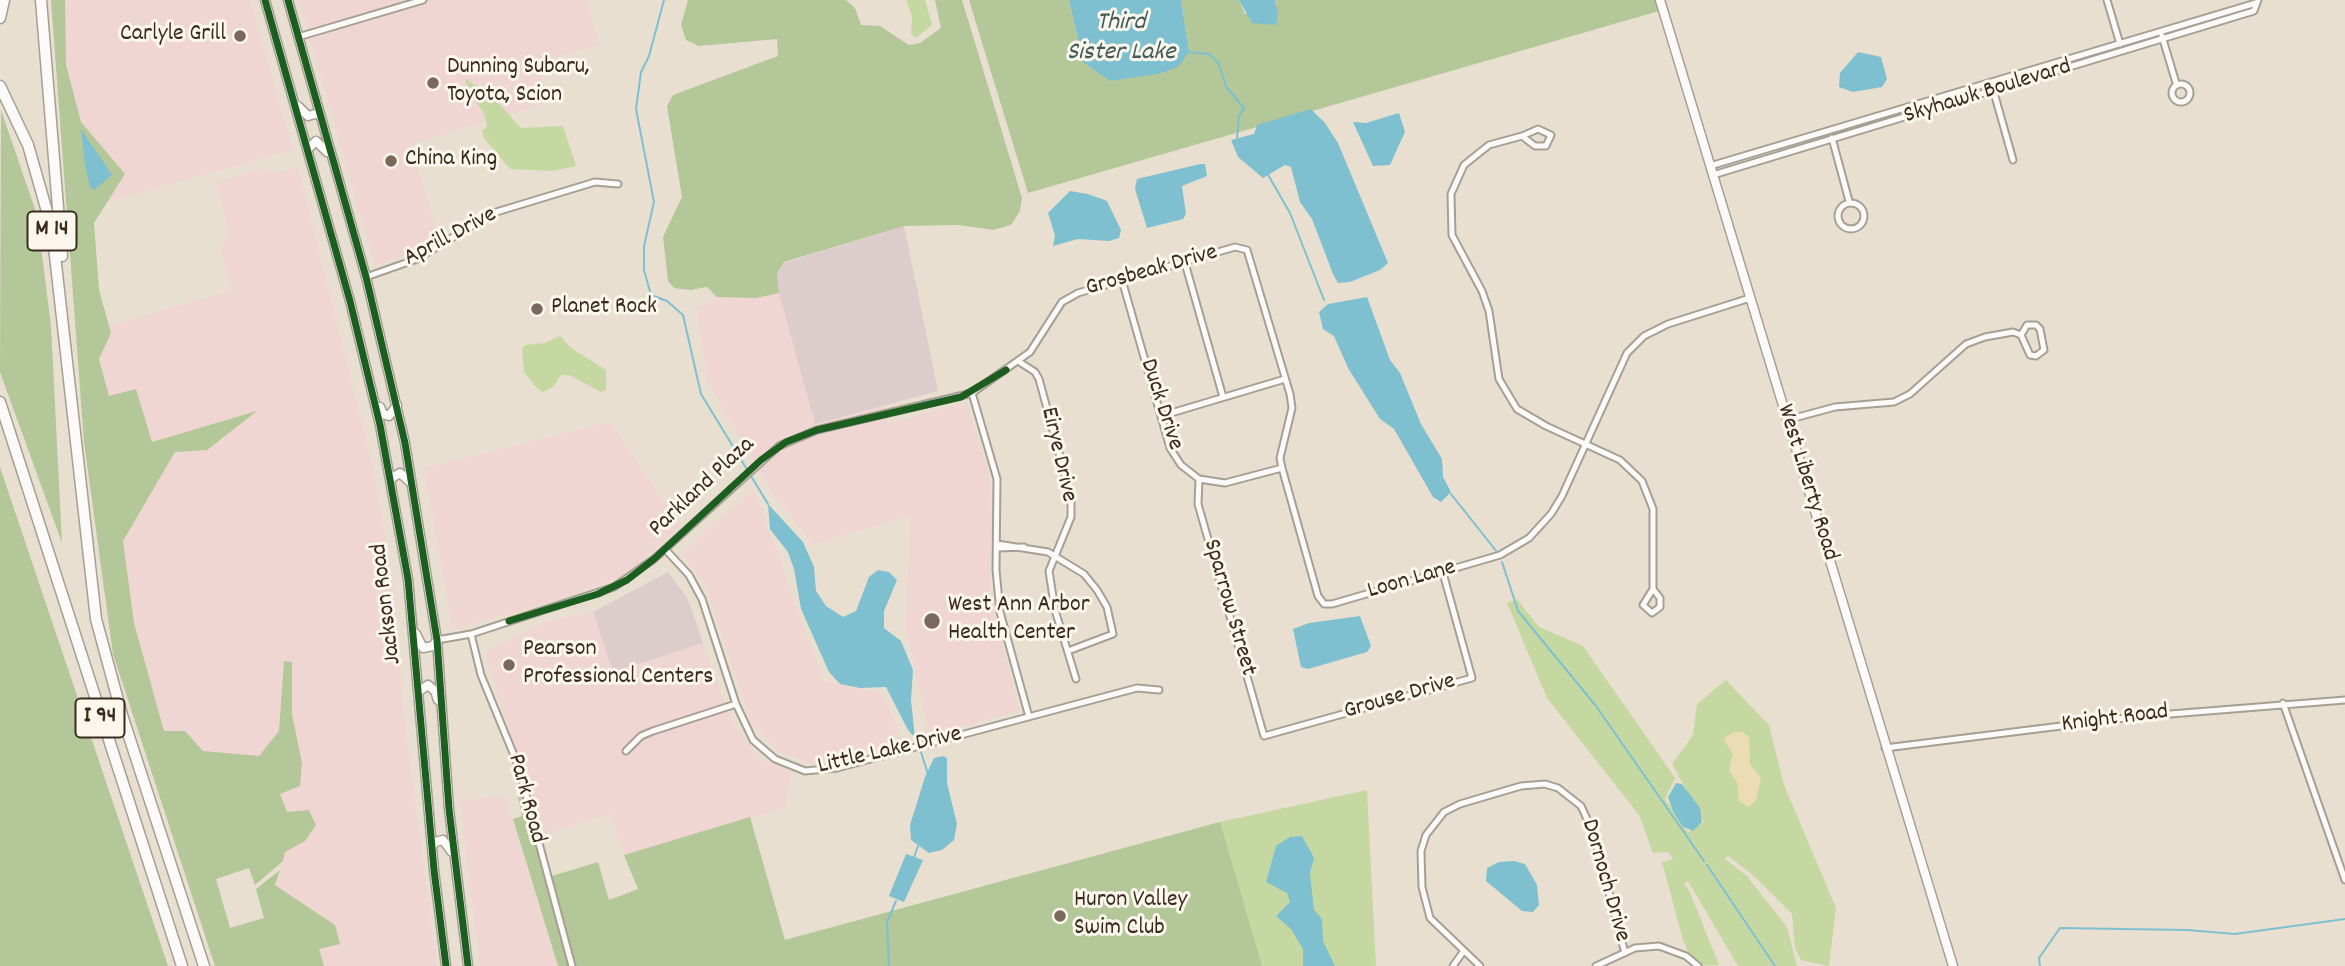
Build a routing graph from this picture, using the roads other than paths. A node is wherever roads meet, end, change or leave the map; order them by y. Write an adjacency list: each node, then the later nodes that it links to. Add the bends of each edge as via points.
1 (4, 0): 9 (highway)
2 (41, 0): 40 (highway, I 94)
3 (265, 0): 19 (main road, Jackson Road)
4 (288, 0): 11 (main road, Jackson Road)
5 (423, 0): 11 (street)
6 (1660, 0): 27 (main road, West Liberty Road)
7 (2107, 0): 13 (street)
8 (2257, 2): 10 (street, Skyhawk Boulevard); 12 (street, Skyhawk Boulevard, via 2253,11)
9 (0, 18)
10 (2160, 30): 12 (street); 13 (street, Skyhawk Boulevard)
11 (298, 37): 20 (main road, Jackson Road)
12 (2163, 39): 14 (street, Skyhawk Boulevard); 15 (street)
13 (2120, 42): 14 (street); 16 (street, Skyhawk Boulevard)
14 (2122, 49): 18 (street, Skyhawk Boulevard)
15 (2176, 83)
16 (1992, 84): 18 (street); 21 (street, Skyhawk Boulevard)
17 (0, 86): 40 (highway, M 14, via 28,145 48,209)
18 (1994, 92): 23 (street, Skyhawk Boulevard); 25 (street)
19 (292, 95): 20 (main road, via 304,114); 24 (main road, Jackson Road)
20 (318, 113): 26 (main road, Jackson Road)
21 (1831, 131): 23 (street); 27 (street, Skyhawk Boulevard)
22 (1522, 136): 22 (street, via 1535,146 1546,146 1551,135 1538,129); 48 (street, via 1489,145 1464,165 1451,194 1452,235 1482,291 1499,379 1517,409)
23 (1833, 140): 28 (street, Skyhawk Boulevard); 30 (street)
24 (308, 149): 26 (main road, via 312,143 320,143); 39 (main road, Jackson Road)
25 (2013, 160)
26 (333, 164): 33 (main road, Jackson Road)
27 (1710, 166): 28 (main road, West Liberty Road)
28 (1713, 175): 35 (main road, West Liberty Road)
29 (618, 184): 33 (street, Aprill Drive, via 595,182 493,213 417,259)
30 (1849, 201): 30 (street, via 1838,219 1849,229 1865,215 1861,205)
31 (1235, 247): 32 (street, Grosbeak Drive); 38 (street, Loon Lane, via 1247,250)
32 (1185, 263): 34 (street, Grosbeak Drive); 42 (street)
33 (366, 277): 44 (main road, Jackson Road)
34 (1122, 280): 37 (street, Grosbeak Drive, via 1062,302 1042,338); 45 (street, Duck Drive)
35 (1750, 298): 46 (main road, West Liberty Road); 48 (street, Loon Lane, via 1644,336 1627,353)
36 (2021, 335): 36 (street, via 2030,355 2044,350 2036,325 2026,325); 46 (street, via 2003,332 1966,344 1910,394 1894,402 1835,407)
37 (1018, 361): 41 (street, Parkland Plaza); 56 (street, Eirye Drive, via 1039,379 1072,497 1071,517)
38 (1285, 379): 42 (street); 49 (street, Loon Lane, via 1292,408 1280,458)
39 (372, 384): 44 (main road, via 383,414 392,415); 51 (main road, Jackson Road)
40 (70, 385): 80 (highway, I 94, via 96,619)
41 (972, 393): 54 (street, via 997,479); 55 (street, Parkland Plaza, via 808,433 779,446)
42 (1223, 397): 45 (street)
43 (0, 401): 50 (highway, I 94)
44 (397, 403): 53 (main road, Jackson Road)
45 (1161, 416): 52 (street, Duck Drive, via 1174,456)
46 (1787, 420): 72 (main road, West Liberty Road)
47 (0, 423): 50 (highway)
48 (1587, 443): 57 (street, Loon Lane, via 1562,496 1529,538 1500,555); 58 (street, via 1620,460 1642,481 1653,509)
49 (1282, 468): 52 (street, Duck Drive, via 1230,483); 57 (street, Loon Lane, via 1324,604)
50 (20, 469): 79 (highway, I 94)
51 (390, 479): 53 (main road, via 404,474); 59 (main road, Jackson Road)
52 (1199, 479): 71 (street, Sparrow Street, via 1198,504)
53 (414, 488): 61 (main road, Jackson Road)
54 (997, 546): 56 (street, via 1041,550); 69 (street, via 996,592)
55 (665, 549): 60 (street, Parkland Plaza, via 635,575 607,590); 67 (street, Little Lake Drive, via 689,575 703,602)
56 (1055, 557): 62 (street, Eirye Drive, via 1049,571 1050,587); 62 (street, via 1084,574 1097,590 1107,607 1113,634)
57 (1443, 573): 71 (street, Grouse Drive, via 1472,678)
58 (1653, 589): 58 (street, via 1643,605 1652,613 1660,607)
59 (411, 622): 61 (main road, via 423,648); 65 (main road, Jackson Road)
60 (471, 634): 61 (street, Parkland Plaza); 83 (street, Park Road, via 481,675 518,765)
61 (437, 640): 70 (main road, Jackson Road)
62 (1068, 651): 63 (street, Eirye Drive)
63 (1076, 679)
64 (1158, 690): 69 (street, Little Lake Drive, via 1137,688)
65 (418, 692): 70 (main road, via 425,685 432,687); 74 (main road, Jackson Road)
66 (2345, 700): 68 (street, Knight Road)
67 (736, 704): 69 (street, Little Lake Drive, via 762,750 805,771 838,768); 73 (street, via 641,736)
68 (2283, 704): 72 (street, Knight Road, via 2133,717); 76 (street)
69 (1029, 717)
70 (443, 720): 75 (main road, Jackson Road)
71 (1264, 736)
72 (1885, 748): 88 (main road, West Liberty Road)
73 (626, 751)
74 (432, 847): 75 (main road, via 439,840 446,842); 81 (main road, Jackson Road)
75 (454, 863): 82 (main road, Jackson Road)
76 (2345, 880)
77 (1464, 952): 78 (street, Dornoch Drive, via 1439,930 1426,908 1420,857 1426,835 1444,812 1460,804 1521,786 1545,784 1571,796 1588,818); 84 (street); 85 (street, Dornoch Drive)
78 (1625, 953): 86 (street, Dornoch Drive); 87 (street, Dornoch Drive, via 1659,946)
79 (182, 966)
80 (204, 966)
81 (446, 966)
82 (468, 966)
83 (572, 966)
84 (1453, 966)
85 (1480, 966)
86 (1596, 966)
87 (1698, 966)
88 (1953, 966)

